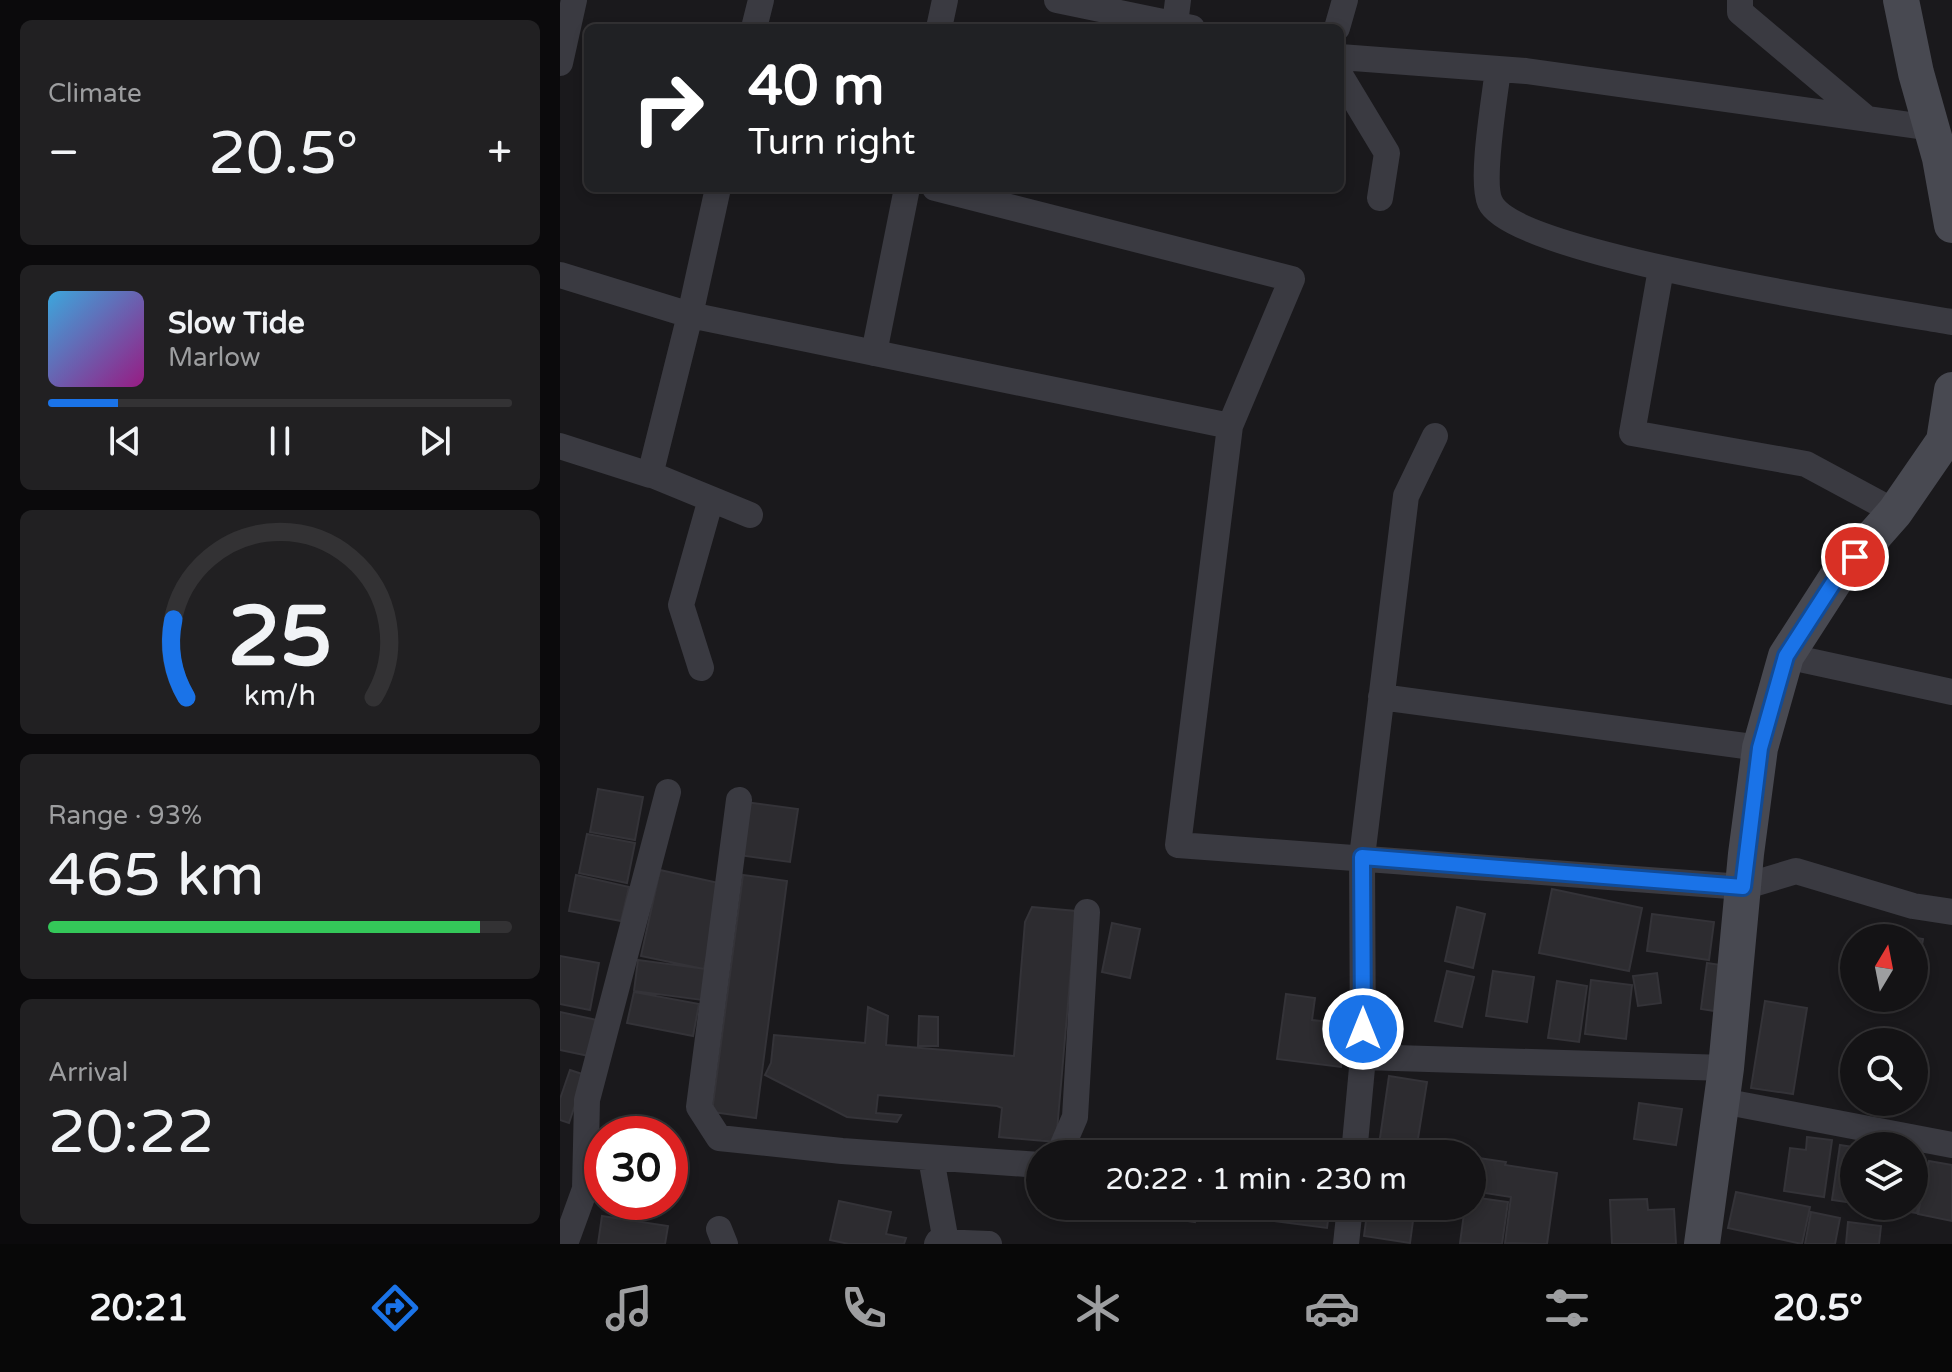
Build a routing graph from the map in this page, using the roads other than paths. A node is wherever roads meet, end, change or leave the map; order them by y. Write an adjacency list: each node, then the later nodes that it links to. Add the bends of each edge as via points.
1 (574, 0): 13 (street)
2 (761, 0): 9 (street)
3 (945, 0): 10 (street)
4 (1057, 0): 8 (street)
5 (1345, 0): 11 (street)
6 (1740, 0): 16 (street, via 1740,12)
7 (1901, 0): 17 (main road)
8 (1182, 17)
9 (755, 24)
10 (940, 24)
11 (1338, 24)
12 (1344, 57): 14 (street)
13 (560, 63)
14 (1498, 69): 16 (street); 23 (street, via 1485,179 1490,204 1530,232)
15 (1344, 82): 21 (street, via 1387,153)
16 (1867, 119): 17 (street)
17 (1932, 128): 22 (main road)
18 (717, 192): 25 (street)
19 (906, 192): 27 (street)
20 (951, 192): 29 (street, via 1292,279)
21 (1380, 198)
22 (1952, 225)
23 (1661, 269): 26 (street); 34 (street, via 1632,433 1806,464)
24 (560, 275): 25 (street)
25 (690, 315): 27 (street); 32 (street)
26 (1952, 322)
27 (874, 353): 29 (street)
28 (1952, 390): 34 (main road, via 1944,441)
29 (1230, 426): 43 (street, via 1178,845)
30 (1435, 436): 39 (street, via 1406,496)
31 (560, 446): 32 (street)
32 (650, 474): 33 (street)
33 (711, 499): 35 (street); 37 (street, via 681,605)
34 (1895, 512): 36 (main road, via 1835,580)
35 (750, 515)
36 (1786, 656): 38 (street); 40 (main road)
37 (701, 668)
38 (1952, 692)
39 (1381, 697): 40 (street); 43 (street)
40 (1760, 748): 44 (main road)
41 (668, 792): 56 (street, via 587,1100 585,1189)
42 (739, 800): 52 (street, via 699,1107 719,1138)
43 (1362, 857): 44 (street); 47 (street)
44 (1743, 887): 46 (street, via 1796,871 1913,906); 48 (main road)
45 (1087, 912): 49 (street, via 1075,1117)
46 (1952, 912)
47 (1363, 1057): 48 (street); 50 (street)
48 (1724, 1085): 51 (street); 59 (main road)
49 (1065, 1140)
50 (1355, 1140)
51 (1952, 1145)
52 (931, 1158): 53 (street); 55 (street)
53 (1026, 1164)
54 (1349, 1220): 58 (street)
55 (942, 1243): 57 (street)
56 (565, 1244)
57 (989, 1244)
58 (1346, 1244)
59 (1702, 1244)

